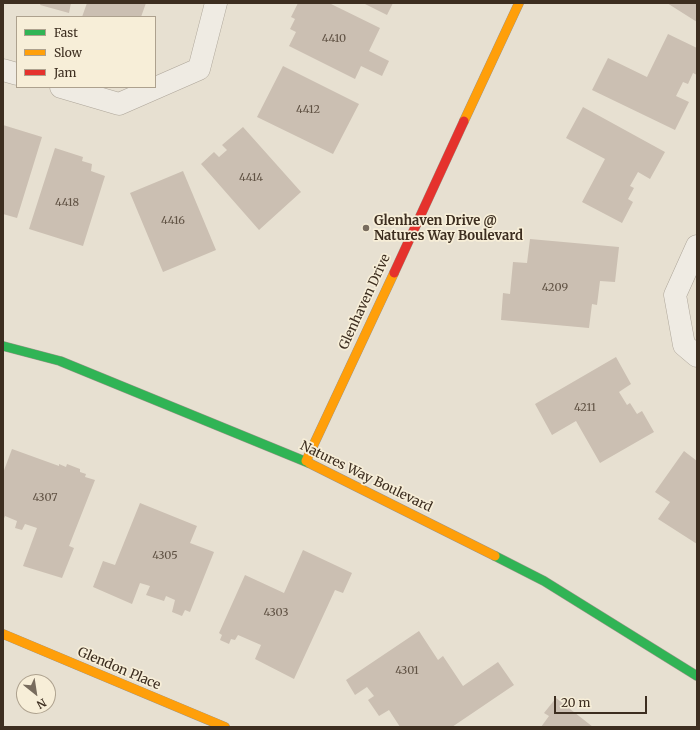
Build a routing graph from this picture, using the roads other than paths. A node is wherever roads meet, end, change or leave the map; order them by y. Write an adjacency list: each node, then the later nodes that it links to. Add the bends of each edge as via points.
1 (216, 3): 7 (street, via 199,69)
2 (519, 3): 11 (street, Glenhaven Drive)
3 (3, 70): 4 (street)
4 (16, 74)
5 (64, 88): 6 (street, via 119,104)
6 (156, 88)
7 (156, 88)
8 (697, 246): 10 (street, via 675,295 684,344)
9 (3, 346): 11 (street, Natures Way Boulevard, via 60,361)
10 (697, 356)
11 (306, 460): 13 (street, Natures Way Boulevard, via 544,581)
12 (4, 638): 14 (street, Glendon Place)
13 (697, 676)
14 (225, 727)

